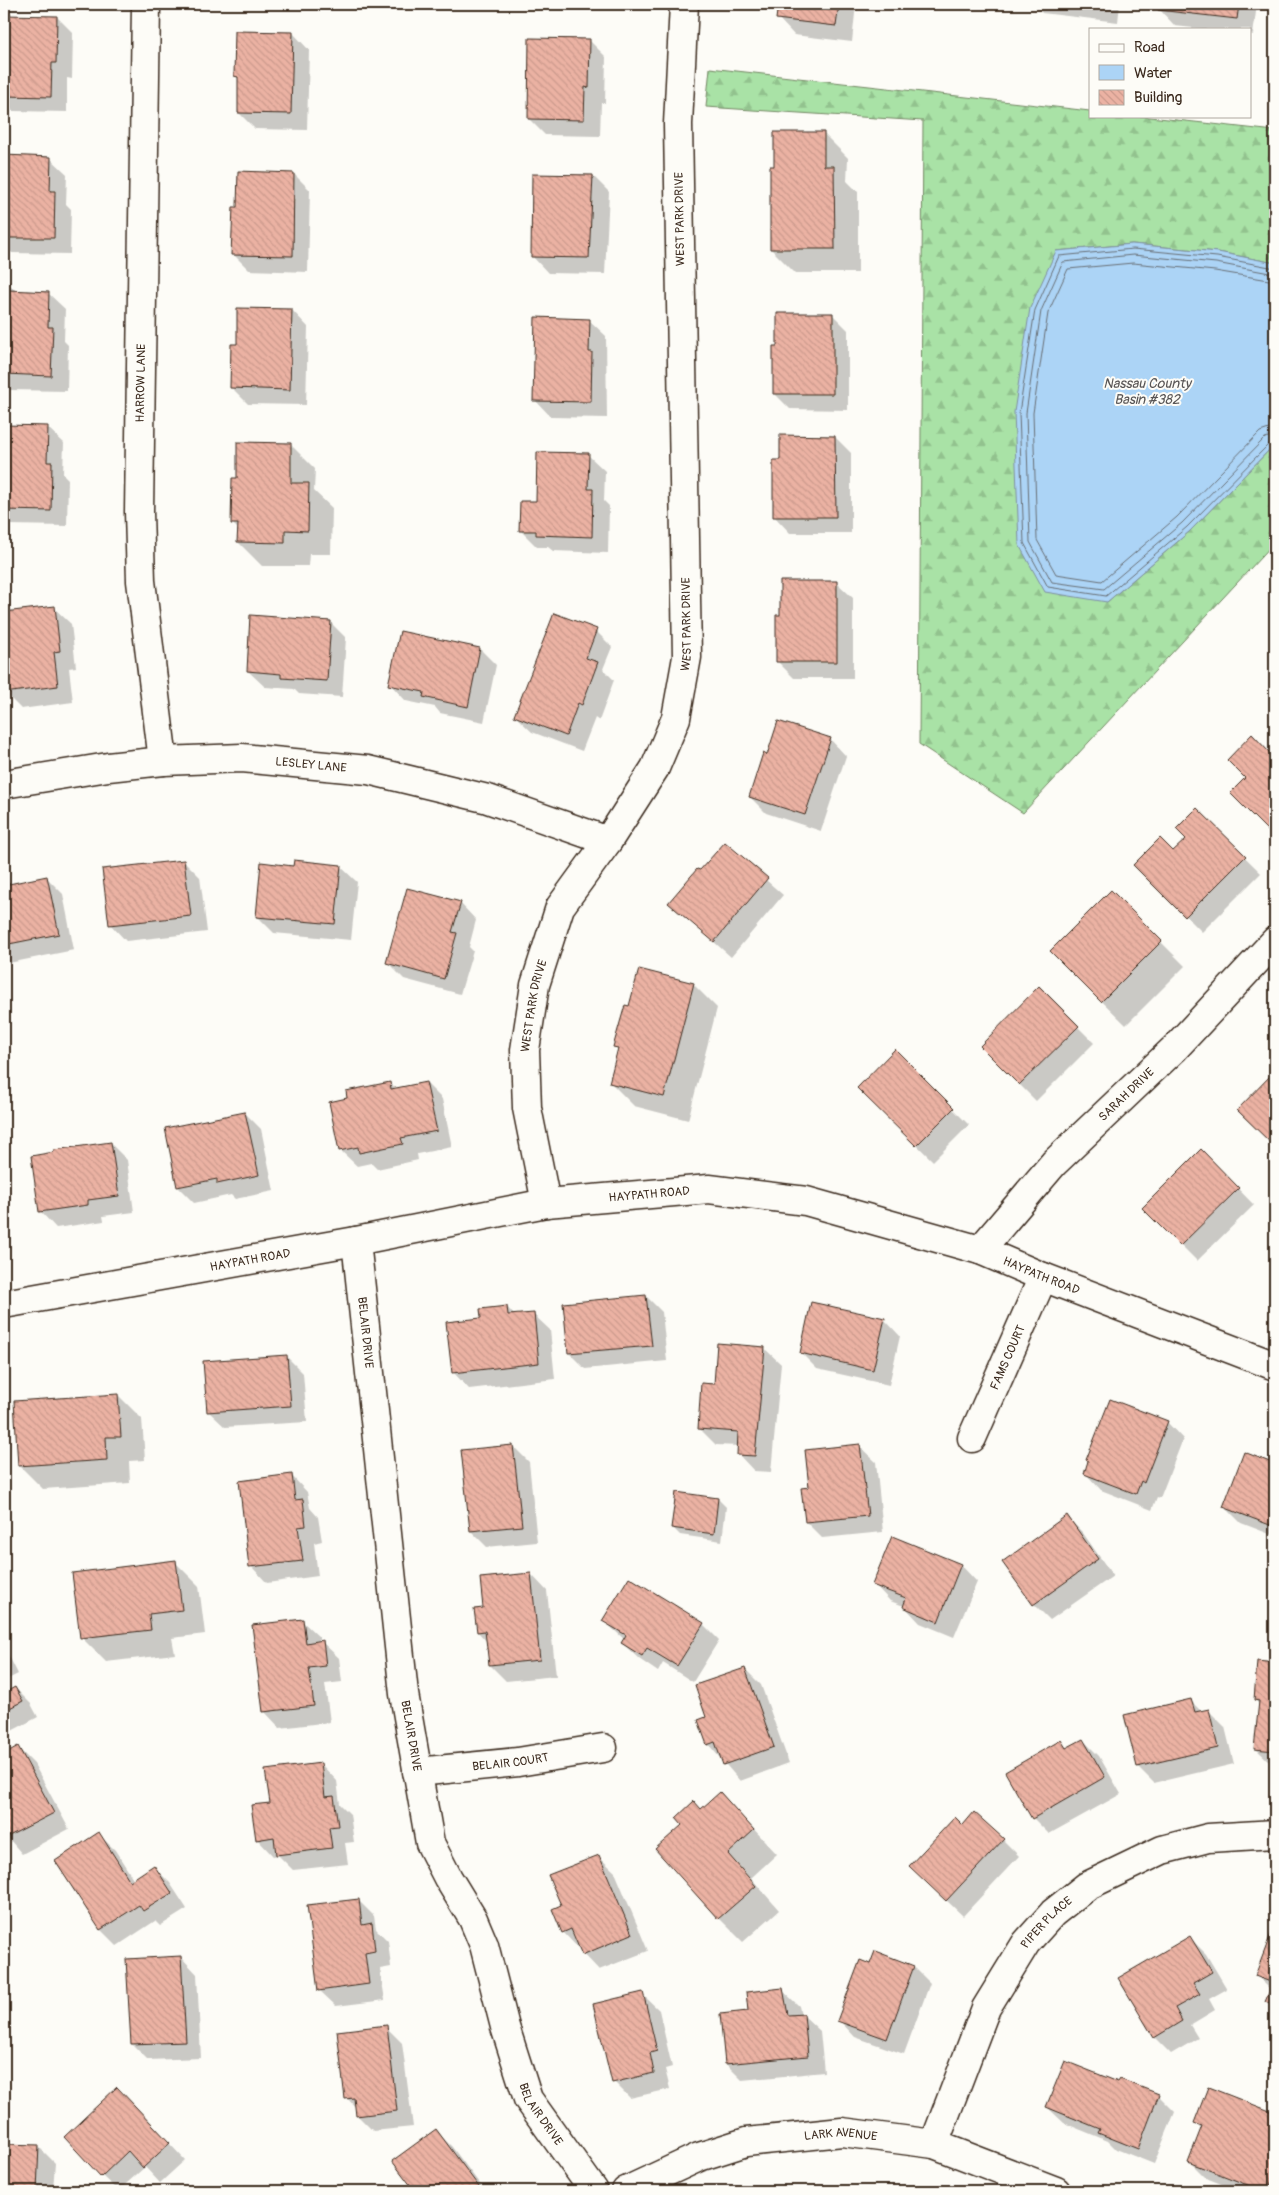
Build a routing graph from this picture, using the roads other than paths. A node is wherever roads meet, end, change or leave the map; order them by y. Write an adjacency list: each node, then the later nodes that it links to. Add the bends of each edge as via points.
1 (146, 4): 3 (street, HARROW LANE, via 139,512 141,581)
2 (684, 4): 5 (street, WEST PARK DRIVE, via 678,124 687,657 676,718 655,768)
3 (163, 761): 4 (street, LESLEY LANE); 5 (street, LESLEY LANE, via 242,758 368,770 488,799)
4 (4, 784)
5 (608, 841): 7 (street, WEST PARK DRIVE, via 560,907 535,985 525,1050 527,1108)
6 (1275, 941): 9 (street, SARAH DRIVE, via 1175,1048 1054,1163)
7 (546, 1203): 8 (street, HAYPATH ROAD); 9 (street, HAYPATH ROAD, via 709,1189 806,1201)
8 (356, 1241): 11 (street, HAYPATH ROAD); 15 (street, BELAIR DRIVE, via 404,1694)
9 (980, 1250): 10 (street, HAYPATH ROAD)
10 (1043, 1277): 12 (street, HAYPATH ROAD); 13 (street, FAMS COURT)
11 (4, 1304)
12 (1275, 1366)
13 (972, 1438)
14 (603, 1748): 15 (street, BELAIR COURT, via 518,1762)
15 (417, 1772): 18 (street, BELAIR DRIVE, via 430,1843 484,1945 528,2099)
16 (1275, 1834): 17 (street, PIPER PLACE, via 1208,1838 1162,1850 1087,1886 1054,1913 1026,1943 986,2008)
17 (934, 2144): 19 (street, LARK AVENUE, via 842,2132 746,2142 699,2157); 20 (street, LARK AVENUE)
18 (594, 2191)
19 (626, 2191)
20 (1056, 2191)

